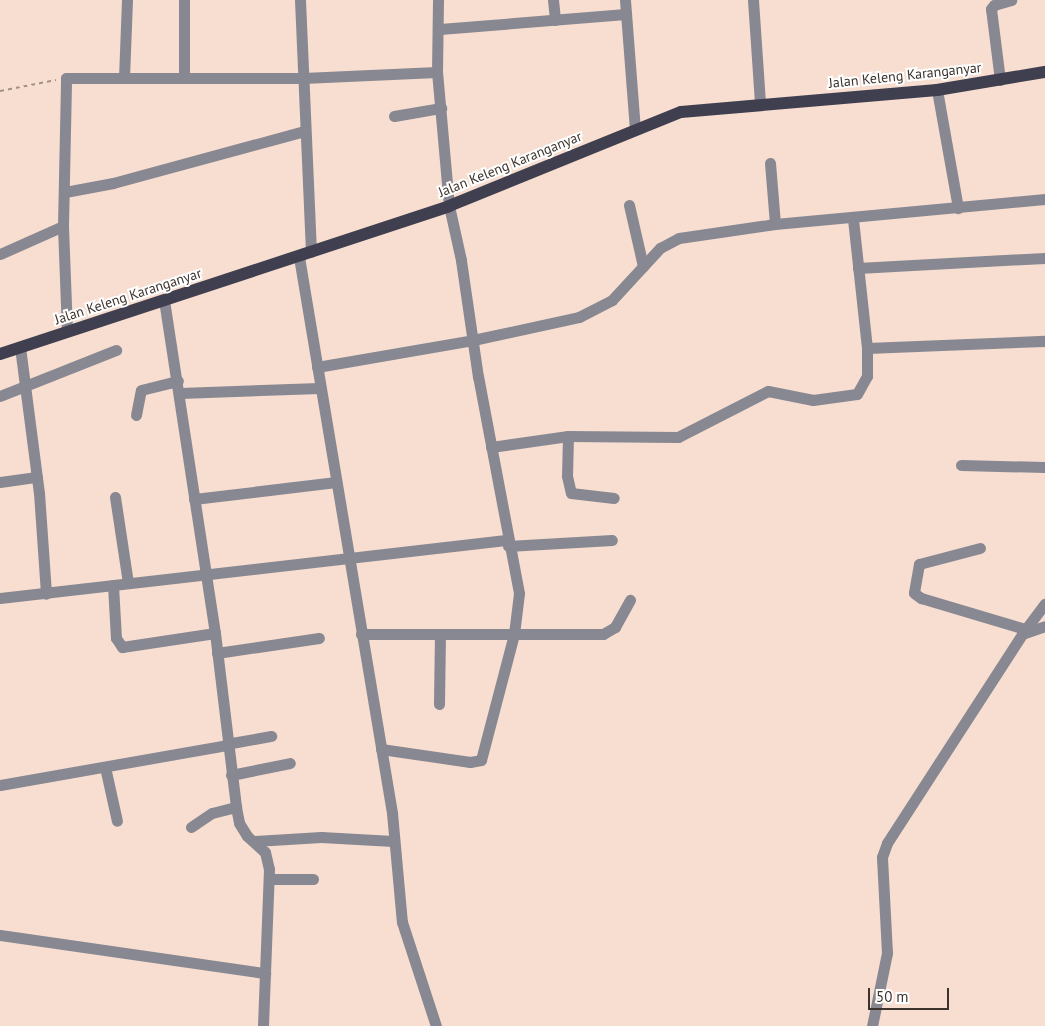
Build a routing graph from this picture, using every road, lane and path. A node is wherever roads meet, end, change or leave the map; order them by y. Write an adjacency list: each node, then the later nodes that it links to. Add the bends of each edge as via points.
1 (127, 0): 15 (street)
2 (184, 0): 16 (street)
3 (300, 0): 17 (street)
4 (438, 0): 11 (street)
5 (553, 0): 10 (street)
6 (624, 0): 9 (street)
7 (753, 0): 21 (street)
8 (1011, 0): 18 (street, via 991,9)
9 (625, 14): 10 (street); 24 (street)
10 (555, 20): 11 (street)
11 (440, 29): 12 (street)
12 (437, 72): 17 (street); 22 (street)
13 (1045, 72): 18 (main road, Jalan Keleng Karanganyar)
14 (66, 78): 15 (street); 20 (path); 27 (street)
15 (124, 78): 16 (street)
16 (184, 78): 17 (street)
17 (303, 78): 25 (street)
18 (1000, 80): 19 (main road, Jalan Keleng Karanganyar)
19 (937, 90): 21 (main road, Jalan Keleng Karanganyar); 31 (street)
20 (0, 91)
21 (760, 104): 24 (main road, Jalan Keleng Karanganyar, via 681,112)
22 (441, 108): 23 (street); 30 (street)
23 (394, 116)
24 (635, 130): 30 (main road, Jalan Keleng Karanganyar)
25 (304, 131): 27 (street, via 113,183); 36 (street)
26 (770, 163): 33 (street)
27 (65, 192): 34 (street)
28 (1045, 199): 31 (street)
29 (629, 205): 38 (street)
30 (449, 206): 36 (main road, Jalan Keleng Karanganyar); 42 (street, via 459,246)
31 (958, 208): 32 (street)
32 (853, 219): 33 (street); 39 (street)
33 (775, 224): 38 (street, via 679,238 660,248)
34 (64, 226): 35 (street); 41 (street)
35 (0, 254)
36 (305, 255): 40 (main road, Jalan Keleng Karanganyar); 48 (street, via 305,294)
37 (1045, 258): 39 (street)
38 (643, 266): 42 (street, via 612,300 596,310)
39 (858, 268): 45 (street)
40 (164, 300): 41 (main road, Jalan Keleng Karanganyar); 49 (street)
41 (67, 331): 44 (main road, Jalan Keleng Karanganyar)
42 (473, 340): 48 (street); 56 (street)
43 (1045, 341): 45 (street)
44 (20, 347): 47 (main road, Jalan Keleng Karanganyar); 50 (street)
45 (867, 348): 55 (street, via 864,386 852,396 813,400 768,391 678,437)
46 (116, 350): 50 (street)
47 (0, 354)
48 (317, 367): 51 (street)
49 (178, 381): 52 (street); 54 (street, via 142,390)
50 (25, 386): 53 (street); 59 (street)
51 (319, 388): 52 (street); 61 (street)
52 (180, 393): 64 (street)
53 (0, 396)
54 (136, 415)
55 (568, 436): 56 (street); 63 (street, via 567,476 571,493)
56 (491, 447): 66 (street)
57 (961, 465): 58 (street)
58 (1045, 467)
59 (37, 477): 60 (street); 72 (street)
60 (0, 482)
61 (336, 482): 64 (street); 68 (street)
62 (115, 497): 70 (street)
63 (614, 498)
64 (194, 499): 69 (street)
65 (612, 540): 66 (street)
66 (507, 543): 68 (street); 81 (street, via 519,593)
67 (980, 548): 77 (street, via 919,564 914,593)
68 (348, 558): 69 (street); 79 (street)
69 (206, 576): 70 (street); 78 (street)
70 (128, 583): 71 (street)
71 (113, 585): 72 (street); 78 (street, via 116,638 122,646)
72 (46, 594): 73 (street)
73 (0, 598)
74 (630, 600): 81 (street, via 614,627 603,634)
75 (1045, 604): 77 (street)
76 (1045, 626): 77 (street)
77 (1023, 632): 103 (street, via 884,850 887,952)
78 (215, 633): 83 (street)
79 (362, 634): 80 (street); 87 (street)
80 (440, 634): 81 (street); 84 (street)
81 (514, 634): 87 (street, via 480,760 470,762)
82 (320, 638): 83 (street)
83 (217, 654): 86 (street)
84 (438, 704)
85 (271, 736): 86 (street)
86 (226, 744): 89 (street); 90 (street)
87 (381, 749): 95 (street)
88 (290, 763): 90 (street)
89 (106, 767): 91 (street); 93 (street)
90 (231, 775): 92 (street)
91 (0, 785)
92 (236, 807): 94 (street, via 212,813); 96 (street, via 239,823 247,836)
93 (117, 821)
94 (191, 827)
95 (393, 840): 96 (street, via 320,837); 102 (street, via 402,922)
96 (255, 841): 97 (street, via 265,852)
97 (270, 879): 98 (street); 100 (street)
98 (313, 879)
99 (0, 935): 100 (street)
100 (265, 973): 101 (street)
101 (263, 1026)
102 (436, 1026)
103 (872, 1026)

